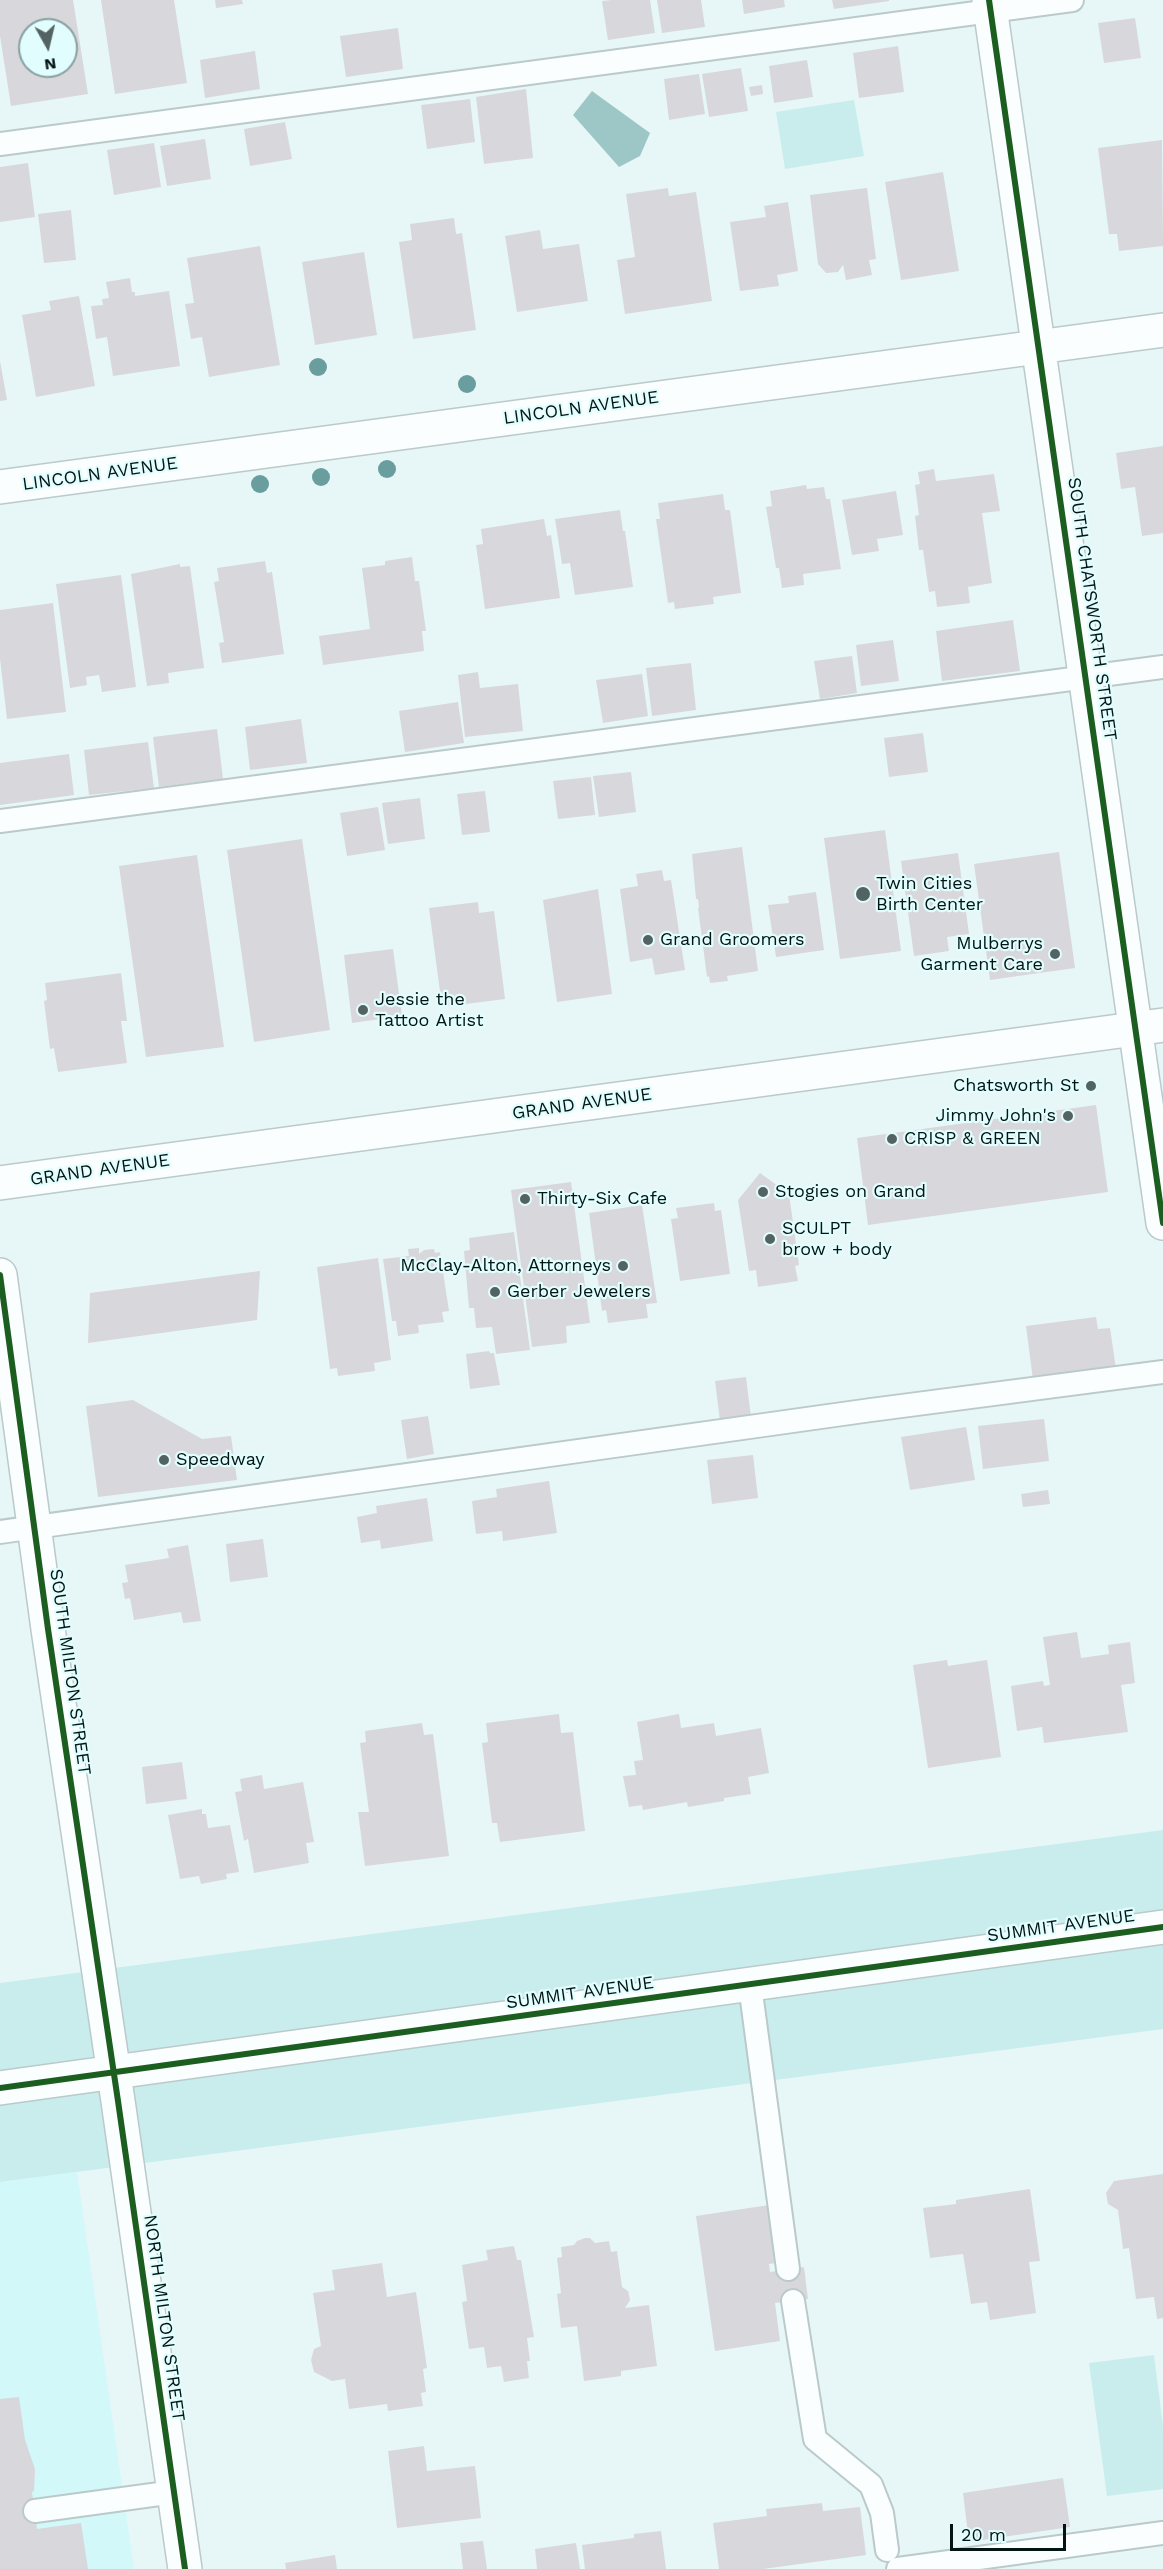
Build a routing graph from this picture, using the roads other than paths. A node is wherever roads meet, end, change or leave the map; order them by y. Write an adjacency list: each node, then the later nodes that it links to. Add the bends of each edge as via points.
1 (1072, 0): 2 (lane)
2 (990, 5): 3 (lane); 5 (street, SOUTH CHATSWORTH STREET)
3 (0, 144)
4 (1163, 330): 5 (street, LINCOLN AVENUE)
5 (1039, 347): 6 (street, LINCOLN AVENUE); 8 (street, SOUTH CHATSWORTH STREET)
6 (0, 487)
7 (1163, 667): 8 (lane)
8 (1086, 677): 9 (lane); 10 (street, SOUTH CHATSWORTH STREET)
9 (0, 821)
10 (1149, 1027): 11 (street, GRAND AVENUE); 12 (street, SOUTH CHATSWORTH STREET)
11 (0, 1183)
12 (1163, 1223)
13 (0, 1275): 15 (street, SOUTH MILTON STREET)
14 (1163, 1372): 15 (lane)
15 (34, 1528): 16 (lane); 19 (street, SOUTH MILTON STREET)
16 (0, 1532)
17 (1163, 1927): 18 (street, SUMMIT AVENUE)
18 (750, 1985): 19 (street, SUMMIT AVENUE); 21 (lane)
19 (114, 2072): 20 (street, SUMMIT AVENUE); 23 (street, NORTH MILTON STREET)
20 (0, 2088)
21 (788, 2269)
22 (793, 2301): 26 (lane, via 815,2439 871,2485)
23 (174, 2492): 24 (lane); 27 (street, NORTH MILTON STREET)
24 (35, 2511)
25 (1163, 2533): 26 (lane)
26 (893, 2559)
27 (185, 2569)

